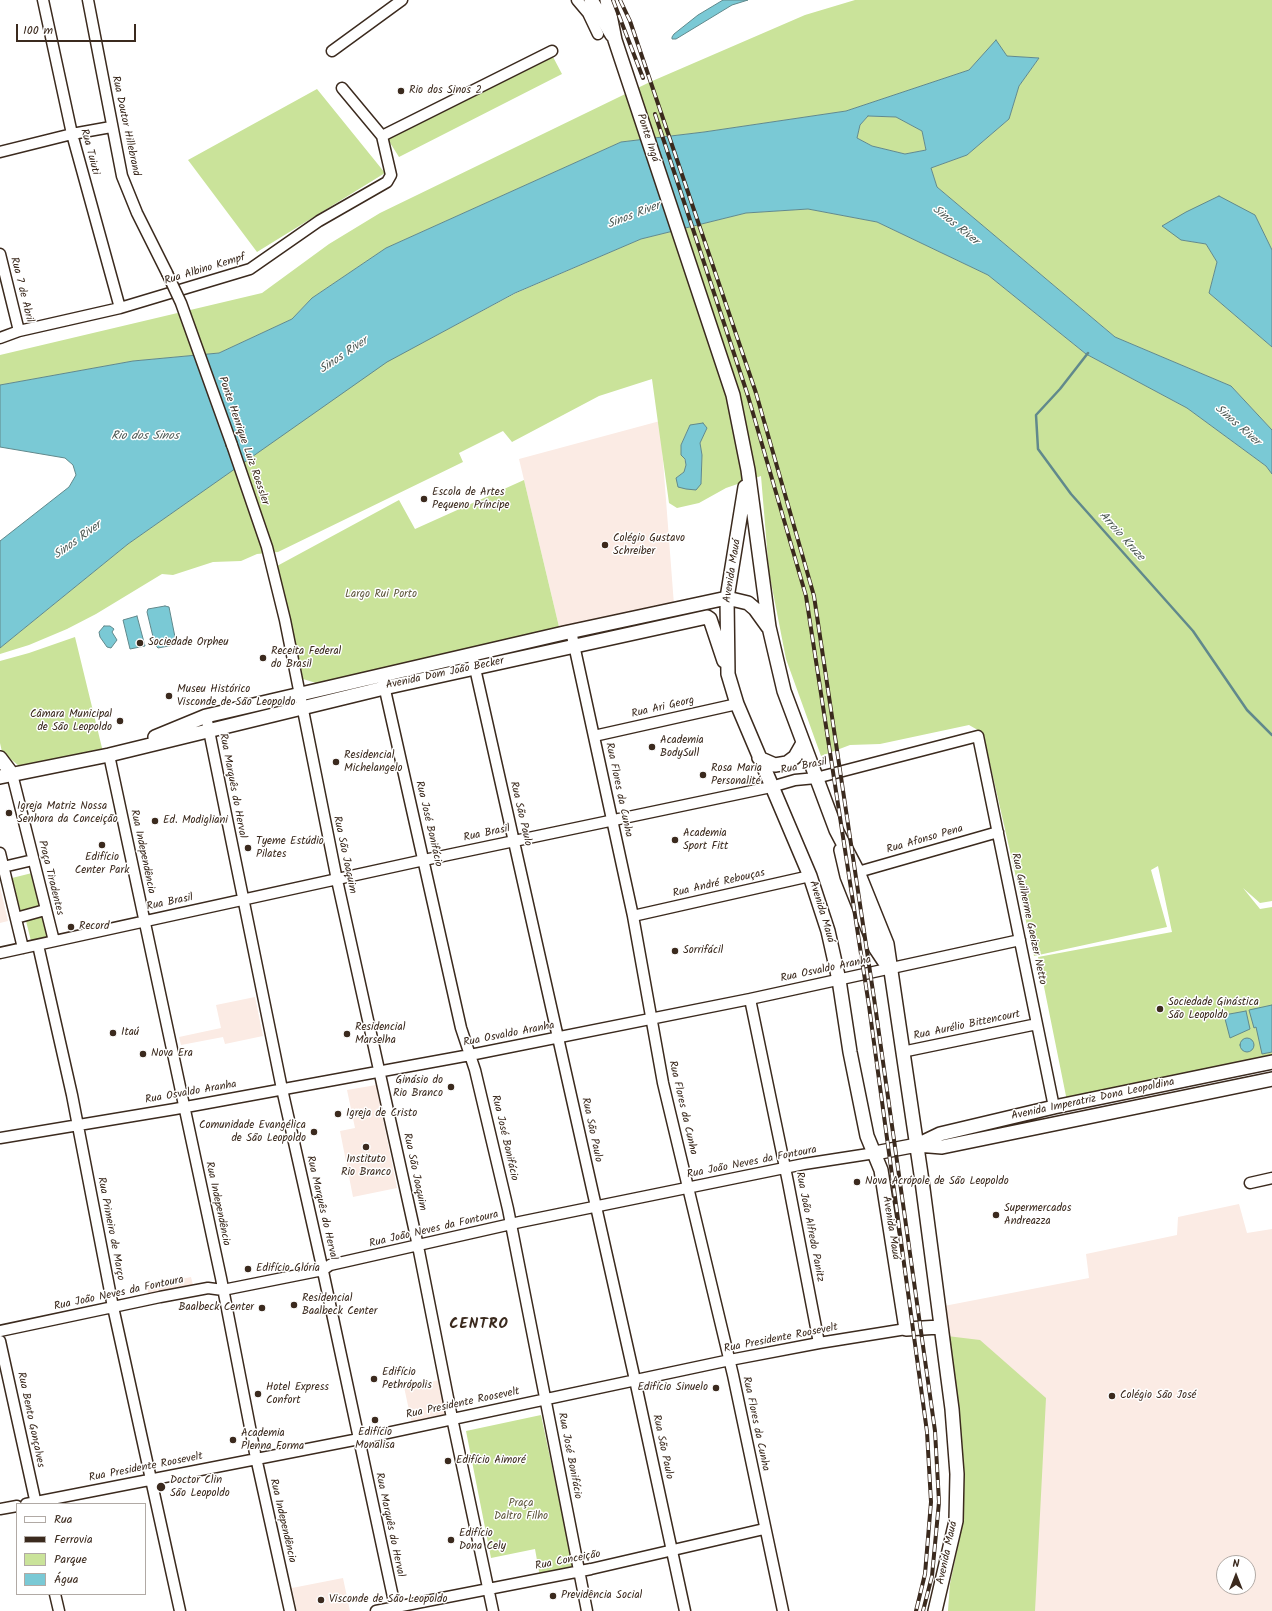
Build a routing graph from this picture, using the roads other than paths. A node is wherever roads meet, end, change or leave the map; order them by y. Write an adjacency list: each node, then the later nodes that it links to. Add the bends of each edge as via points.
1 (43, 0): 15 (street, Rua Tuiuti)
2 (88, 0): 14 (street, Rua Doutor Hillebrand)
3 (402, 0): 11 (street)
4 (577, 0): 9 (street, via 588,13)
5 (592, 0): 10 (main road)
6 (603, 0): 8 (main road)
7 (607, 0): 8 (main road)
8 (611, 17): 10 (main road)
9 (598, 34)
10 (615, 40): 18 (main road, Ponte Ingá)
11 (332, 51)
12 (552, 51): 16 (street)
13 (342, 88): 16 (street)
14 (111, 127): 15 (street); 20 (street, Rua Doutor Hillebrand, via 122,176)
15 (72, 134): 17 (street); 21 (street, Rua Tuiuti)
16 (382, 136): 21 (street, Rua Albino Kempf, via 391,175 387,182 319,221 250,269)
17 (0, 152)
18 (668, 202): 24 (main road, Avenida Mauá, via 734,395)
19 (0, 254): 22 (street, Rua 7 de Abril)
20 (167, 273): 26 (street, Ponte Henrique Luiz Roessler, bridge, via 181,303 250,497 267,547)
21 (120, 308): 22 (street, Rua Albino Kempf)
22 (19, 331): 23 (street, Rua Albino Kempf)
23 (0, 338)
24 (748, 470): 25 (main road, Avenida Mauá); 27 (main road, Avenida Mauá)
25 (727, 598): 27 (main road, via 748,603); 28 (main road, Avenida Dom João Becker); 31 (main road, Avenida Mauá)
26 (285, 620): 33 (street, Rua São Joaquim)
27 (768, 627): 39 (main road, Avenida Mauá, via 784,691)
28 (571, 632): 29 (street, Rua Flores da Cunha); 30 (main road, Avenida Dom João Becker)
29 (574, 646): 30 (main road, Avenida Dom João Becker); 31 (main road, Avenida Dom João Becker, via 709,617); 37 (street, Rua Flores da Cunha)
30 (474, 662): 32 (main road, Avenida Dom João Becker); 50 (street, Rua São Paulo)
31 (728, 674): 34 (main road, Avenida Mauá)
32 (383, 681): 33 (main road, Avenida Dom João Becker); 53 (street, Rua José Bonifácio)
33 (301, 701): 35 (main road, Avenida Dom João Becker); 36 (main road, Avenida Dom João Becker); 57 (street, Rua São Joaquim)
34 (737, 704): 37 (street, Rua Ari Georg); 43 (main road, Avenida Mauá)
35 (206, 716): 36 (street, Rua Marquês do Herval); 40 (main road, Avenida Dom João Becker)
36 (209, 730): 40 (main road, Avenida Dom João Becker); 58 (street, Rua Marquês do Herval)
37 (594, 736): 47 (street, Rua Flores da Cunha)
38 (978, 736): 45 (street, Rua Brasil); 49 (street, Rua Guilherme Gaeizer Netto)
39 (803, 743): 43 (main road, via 787,763 775,764); 45 (main road, Avenida Mauá)
40 (124, 751): 41 (main road, Avenida Dom João Becker)
41 (110, 755): 44 (main road, Avenida Dom João Becker); 62 (street, Rua Independência)
42 (0, 758): 44 (main road)
43 (759, 758): 46 (main road, Avenida Mauá)
44 (6, 775): 52 (street, Praça Tiradentes)
45 (816, 778): 46 (street, Rua Brasil, via 795,780); 48 (main road, Avenida Mauá)
46 (771, 787): 47 (street, Rua Brasil); 56 (main road, Avenida Mauá)
47 (613, 820): 50 (street, Rua Brasil); 60 (street, Rua Flores da Cunha)
48 (836, 830): 55 (main road, Avenida Mauá); 68 (main road, Avenida Mauá, via 847,876 876,949)
49 (998, 832): 55 (street, Rua Afonso Pena); 63 (street, Rua Guilherme Gaeizer Netto)
50 (513, 841): 53 (street, Rua Brasil); 73 (street, Rua São Paulo)
51 (0, 853): 54 (street)
52 (33, 860): 54 (street); 59 (street, Praça Tiradentes)
53 (424, 860): 57 (street, Rua Brasil); 75 (street, Rua José Bonifácio, via 461,1028)
54 (3, 867): 61 (street)
55 (858, 872): 68 (main road, Avenida Mauá, via 887,944)
56 (810, 876): 60 (street, Rua André Rebouças); 69 (main road, Avenida Mauá)
57 (337, 880): 58 (street, Rua Brasil); 77 (street, Rua São Joaquim)
58 (243, 900): 62 (street, Rua Brasil); 80 (street, Rua Marquês do Herval)
59 (45, 910): 61 (street); 64 (street, Praça Tiradentes)
60 (633, 916): 71 (street, Rua Flores da Cunha)
61 (16, 918): 66 (street)
62 (145, 921): 64 (street, Rua Brasil); 82 (street, Rua Independência)
63 (1020, 940): 68 (street, Rua Osvaldo Aranha); 72 (street, Rua Guilherme Gaeizer Netto)
64 (54, 941): 65 (street, Rua Brasil)
65 (38, 945): 66 (street, Rua Brasil); 84 (street, Rua Primeiro de Março)
66 (23, 948): 67 (street, Rua Brasil)
67 (0, 953)
68 (890, 968): 69 (street, Rua Osvaldo Aranha); 74 (main road, Avenida Mauá)
69 (840, 980): 70 (street, Rua Osvaldo Aranha); 87 (main road, Avenida Mauá, via 850,1052 869,1143)
70 (750, 999): 71 (street, Rua Osvaldo Aranha); 88 (street, Rua João Alfredo Panitz)
71 (651, 1019): 73 (street, Rua Osvaldo Aranha); 91 (street, Rua Flores da Cunha)
72 (1037, 1024): 74 (street, Rua Aurélio Bittencourt); 83 (street, Rua Guilherme Gaeizer Netto)
73 (559, 1037): 75 (street, Rua Osvaldo Aranha); 92 (street, Rua São Paulo)
74 (902, 1052): 86 (main road, Avenida Mauá)
75 (470, 1055): 77 (street, Rua Osvaldo Aranha); 93 (street, Rua José Bonifácio, via 476,1070)
76 (1272, 1062): 78 (main road, Avenida Imperatriz Dona Leopoldina)
77 (380, 1072): 80 (street, Rua Osvaldo Aranha); 94 (street, Rua São Joaquim)
78 (1214, 1074): 81 (main road); 83 (main road, Avenida Imperatriz Dona Leopoldina)
79 (1272, 1079): 81 (main road, Avenida Imperatriz Dona Leopoldina)
80 (282, 1090): 82 (street, Rua Osvaldo Aranha); 95 (street, Rua Marquês do Herval)
81 (1219, 1090): 86 (main road, Avenida Imperatriz Dona Leopoldina, via 942,1147)
82 (184, 1107): 84 (street, Rua Osvaldo Aranha); 96 (street, Rua Independência)
83 (1054, 1107): 86 (main road, Avenida Imperatriz Dona Leopoldina, via 940,1134)
84 (78, 1125): 85 (street, Rua Osvaldo Aranha); 97 (street, Rua Primeiro de Março)
85 (0, 1138)
86 (917, 1145): 87 (main road, Avenida Imperatriz Dona Leopoldina); 98 (main road, Avenida Mauá)
87 (875, 1153): 88 (street, Rua João Neves da Fontoura); 99 (main road, Avenida Mauá, via 881,1170)
88 (786, 1168): 91 (street, Rua João Neves da Fontoura); 102 (street, Rua João Alfredo Panitz)
89 (1271, 1178): 90 (street)
90 (1250, 1182)
91 (688, 1188): 92 (street, Rua João Neves da Fontoura); 103 (street, Rua Flores da Cunha)
92 (596, 1207): 93 (street, Rua João Neves da Fontoura); 104 (street, Rua São Paulo)
93 (511, 1224): 94 (street, Rua João Neves da Fontoura); 105 (street, Rua José Bonifácio)
94 (418, 1246): 95 (street, Rua João Neves da Fontoura, via 330,1265); 106 (street, Rua São Joaquim)
95 (323, 1270): 96 (street, Rua João Neves da Fontoura); 107 (street, Rua Marquês do Herval)
96 (223, 1290): 97 (street, Rua João Neves da Fontoura, via 208,1288); 108 (street, Rua Independência)
97 (113, 1307): 100 (street, Rua João Neves da Fontoura); 109 (street, Rua Primeiro de Março)
98 (940, 1327): 99 (main road); 119 (main road, Avenida Mauá, via 952,1409 957,1474 956,1520)
99 (906, 1329): 102 (street, Rua Presidente Roosevelt)
100 (0, 1331)
101 (0, 1341): 110 (street, Rua Bento Gonçalves)
102 (819, 1343): 103 (street, Rua Presidente Roosevelt)
103 (730, 1360): 104 (street, Rua Presidente Roosevelt); 113 (street, Rua Flores da Cunha)
104 (635, 1380): 105 (street, Rua Presidente Roosevelt); 114 (street, Rua São Paulo)
105 (546, 1398): 106 (street, Rua Presidente Roosevelt); 115 (street, Rua José Bonifácio)
106 (452, 1418): 107 (street, Rua Presidente Roosevelt); 116 (street, Rua São Joaquim)
107 (358, 1439): 108 (street, Rua Presidente Roosevelt); 118 (street, Rua Marquês do Herval)
108 (256, 1458): 109 (street, Rua Presidente Roosevelt); 122 (street, Rua Independência)
109 (152, 1478): 110 (street, Rua Presidente Roosevelt); 121 (street, Rua Primeiro de Março)
110 (33, 1503)
111 (16, 1506): 112 (street)
112 (0, 1509)
113 (764, 1529): 114 (street, Rua Conceição); 127 (street, Rua Flores da Cunha)
114 (671, 1551): 115 (street, Rua Conceição); 126 (street, Rua São Paulo)
115 (578, 1571): 116 (street, Rua Conceição); 125 (street, Rua José Bonifácio)
116 (488, 1589): 118 (street, Rua Conceição); 124 (street, Rua São Joaquim)
117 (55, 1595): 120 (street)
118 (395, 1609): 123 (street, Rua Conceição)
119 (936, 1610)
120 (59, 1611)
121 (180, 1611)
122 (290, 1611)
123 (376, 1611)
124 (493, 1611)
125 (587, 1611)
126 (685, 1611)
127 (783, 1611)

